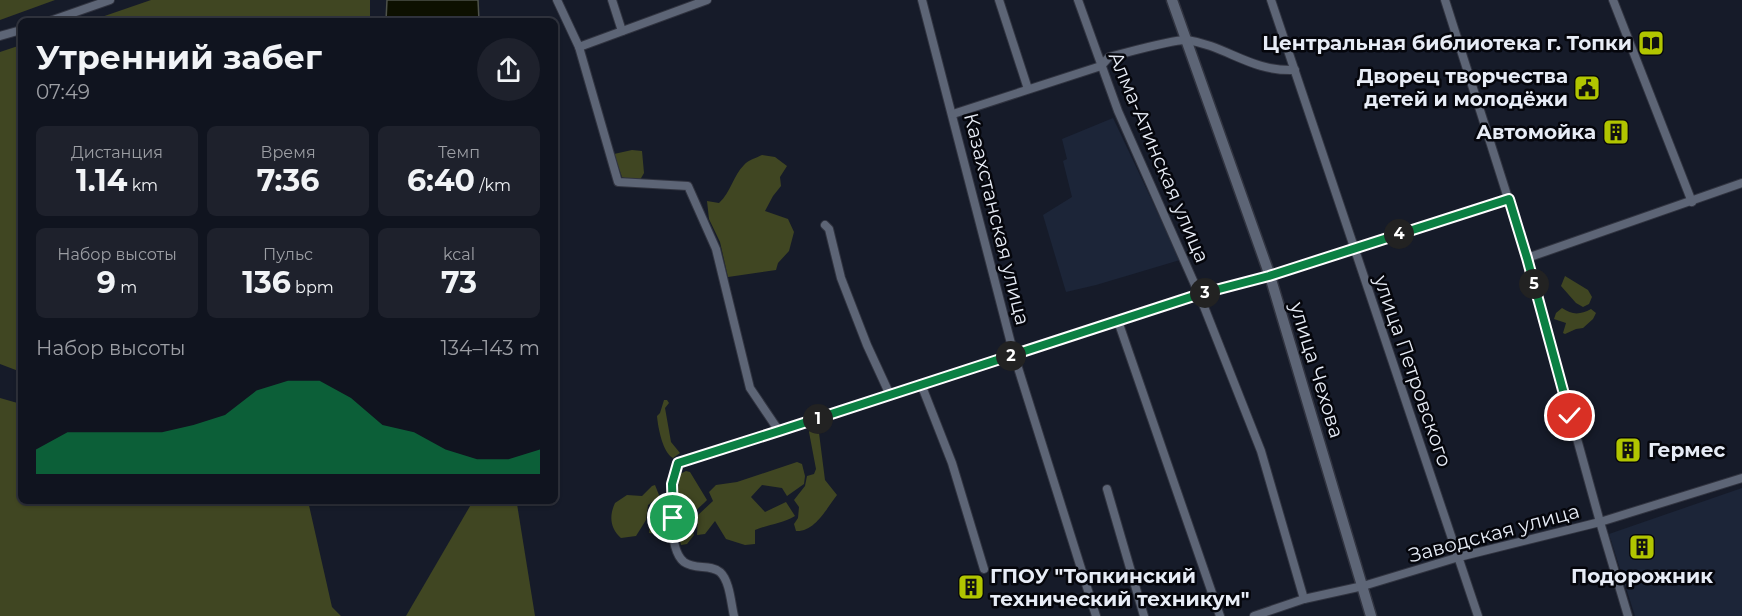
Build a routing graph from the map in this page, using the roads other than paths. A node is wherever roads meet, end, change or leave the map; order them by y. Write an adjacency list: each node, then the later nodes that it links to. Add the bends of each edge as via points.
1 (110, 0): 12 (street)
2 (557, 0): 17 (street)
3 (612, 0): 14 (street)
4 (707, 0): 14 (street)
5 (922, 0): 21 (street, Казахстанская улица)
6 (999, 0): 20 (street)
7 (1078, 0): 18 (street, Алма-Атинская улица)
8 (1172, 0): 16 (street, улица Чехова)
9 (1271, 0): 19 (street, улица Петровского)
10 (1445, 0): 23 (street)
11 (1613, 0): 24 (street)
12 (59, 18)
13 (18, 31): 15 (street)
14 (622, 31): 17 (street)
15 (0, 36)
16 (1185, 40): 18 (street, via 1109,57); 19 (street, via 1213,46 1263,67); 28 (street, улица Чехова)
17 (579, 47): 34 (street, via 618,182 688,186 716,249 750,388)
18 (1101, 66): 20 (street); 29 (street, Алма-Атинская улица)
19 (1295, 70): 26 (street, улица Петровского)
20 (1028, 89): 21 (street)
21 (953, 114): 31 (street, Казахстанская улица)
22 (1742, 183): 24 (street)
23 (1509, 199): 26 (street); 27 (street)
24 (1692, 202): 27 (street)
25 (825, 225): 33 (street, via 830,229 842,278 867,345)
26 (1353, 248): 28 (street); 38 (street, улица Петровского)
27 (1527, 258): 37 (street)
28 (1269, 276): 29 (street); 40 (street, улица Чехова)
29 (1200, 294): 30 (street); 41 (street, Алма-Атинская улица, via 1261,451)
30 (1118, 321): 31 (street); 46 (street)
31 (1014, 355): 32 (street); 44 (street, Казахстанская улица)
32 (921, 384): 33 (street); 39 (street, via 952,463)
33 (890, 395): 34 (street)
34 (779, 431): 43 (street, via 678,463 672,484 678,554 687,564 722,573)
35 (1742, 478): 37 (street, Заводская улица)
36 (1107, 489): 45 (street)
37 (1600, 522): 38 (street, Заводская улица); 50 (street)
38 (1459, 557): 40 (street, Заводская улица); 49 (street, улица Петровского)
39 (984, 568)
40 (1363, 586): 41 (street, Заводская улица); 48 (street, улица Чехова)
41 (1304, 599): 42 (street, Заводская улица)
42 (1264, 615): 47 (street, Заводская улица)
43 (734, 616)
44 (1096, 616)
45 (1144, 616)
46 (1220, 616)
47 (1254, 616)
48 (1371, 616)
49 (1478, 616)
50 (1628, 616)

